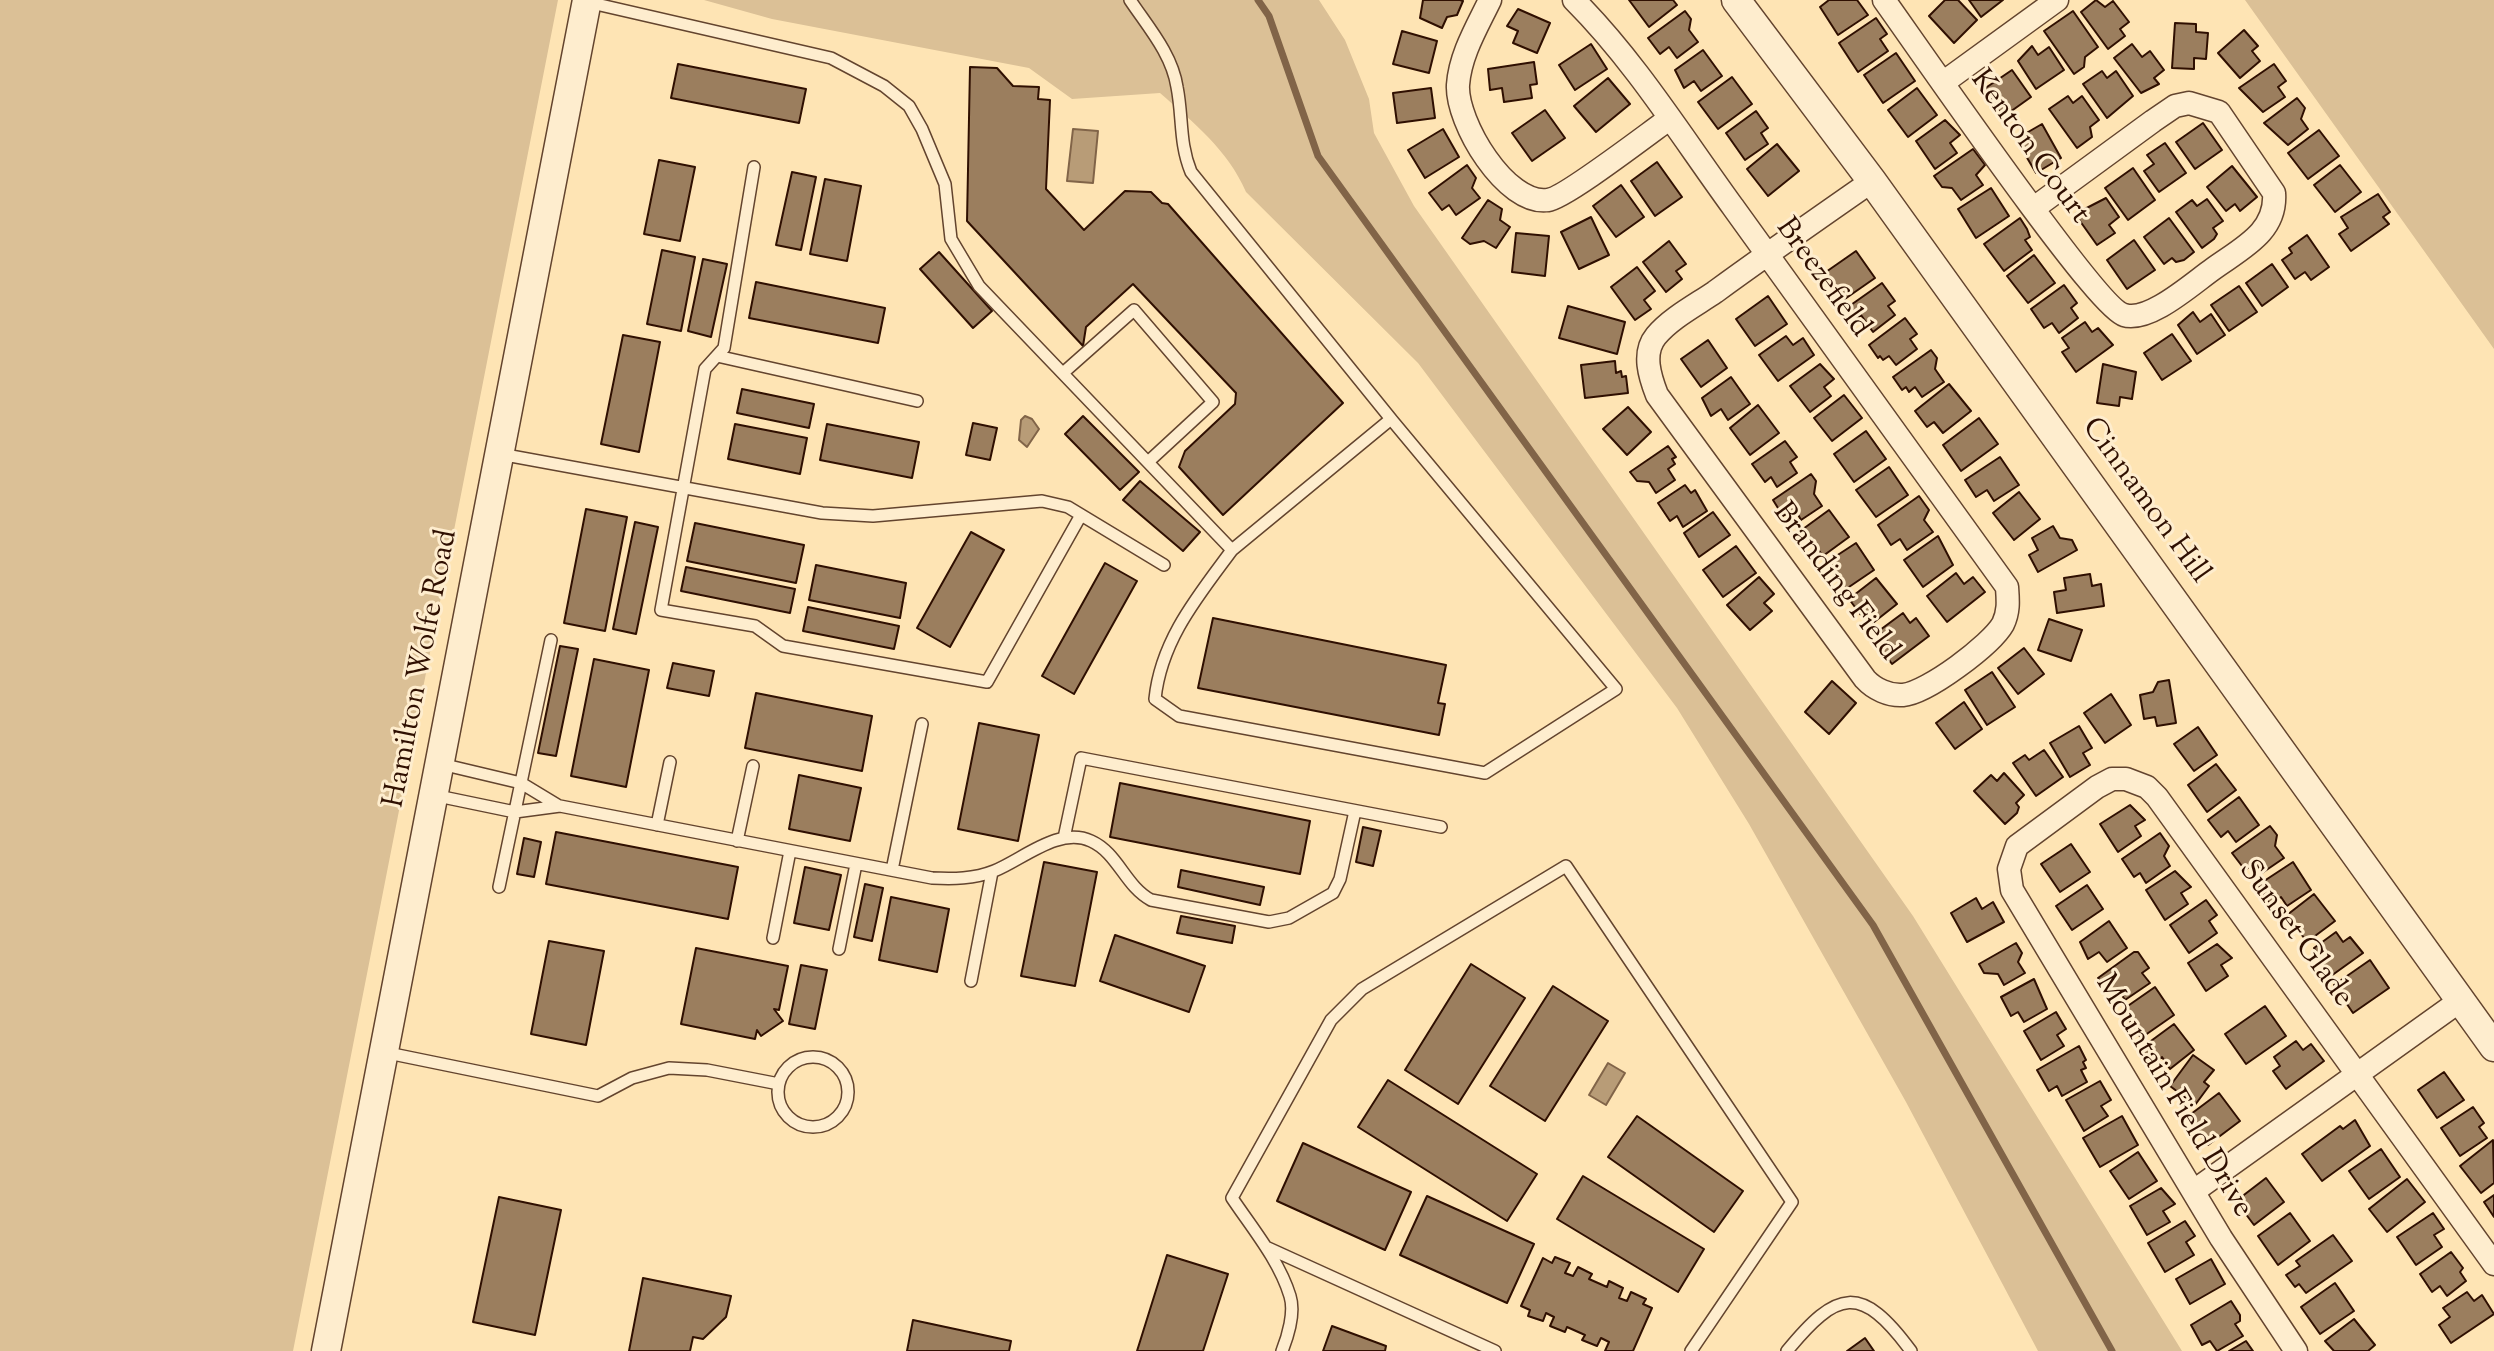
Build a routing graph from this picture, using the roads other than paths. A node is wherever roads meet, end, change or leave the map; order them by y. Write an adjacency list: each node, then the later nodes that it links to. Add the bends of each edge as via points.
1 (1130, 0): 17 (lane, via 1169,58 1182,152 1191,172)
2 (1490, 0): 9 (street, via 1463,58 1460,105 1505,182 1523,197 1555,199)
3 (1574, 0): 9 (street, Breezefield, via 1600,26)
4 (1736, 0): 11 (street, Cinnamon Hill)
5 (1884, 0): 8 (street, Kenton Court)
6 (2057, 0): 8 (street)
7 (587, 1): 15 (lane, via 831,58 884,86 909,106 922,129 945,184 951,239 979,286); 18 (street, Hamilton Wolfe Road)
8 (1944, 82): 12 (street, Kenton Court)
9 (1669, 119): 13 (street, Breezefield)
10 (754, 167): 14 (lane, via 724,348)
11 (1872, 181): 13 (street); 48 (street, Cinnamon Hill)
12 (2034, 208): 12 (street, Kenton Court, via 2175,106 2189,103 2219,112 2274,193 2272,219 2260,235 2169,301 2134,317 2111,308)
13 (1767, 254): 24 (street, Breezefield, via 2007,587); 24 (street, Branding Field, via 1654,338 1648,365 1657,395 1870,685 1887,694 1923,689 1993,638 2008,611)
14 (717, 356): 16 (lane); 20 (lane, via 705,369)
15 (1063, 373): 19 (lane); 19 (lane, via 1134,310 1213,402)
16 (917, 401)
17 (1391, 419): 22 (lane); 22 (lane, via 1616,689 1485,773 1179,716 1155,699 1158,669 1186,613)
18 (499, 454): 20 (lane); 28 (street, Hamilton Wolfe Road)
19 (1148, 462): 22 (lane)
20 (683, 488): 21 (lane, via 822,513 873,516 1042,501); 21 (lane, via 661,610 755,626 783,646 987,682)
21 (1081, 515): 23 (lane)
22 (1232, 550)
23 (1164, 565)
24 (2008, 600)
25 (551, 640): 30 (lane)
26 (922, 724): 42 (lane)
27 (670, 762): 35 (lane)
28 (439, 764): 30 (lane); 31 (street, Hamilton Wolfe Road)
29 (753, 766): 38 (lane)
30 (521, 783): 32 (lane); 34 (lane)
31 (432, 795): 34 (lane); 50 (street, Hamilton Wolfe Road)
32 (560, 806): 34 (lane); 35 (lane)
33 (1355, 811): 36 (lane); 37 (lane, via 1081,758); 37 (lane, via 1333,893 1289,918 1269,922 1151,900 1135,891 1104,849 1087,839)
34 (515, 812): 44 (lane)
35 (657, 825): 38 (lane)
36 (1441, 827)
37 (1064, 838): 43 (lane)
38 (737, 841): 39 (lane)
39 (790, 851): 40 (lane); 45 (lane)
40 (856, 864): 42 (lane); 46 (lane)
41 (2009, 869): 51 (street, Sunset Glade, via 2017,846 2097,787 2112,779 2147,787); 53 (street, Mountain Field Drive, via 2012,890 2024,912)
42 (892, 870): 43 (lane, via 957,879)
43 (992, 872): 47 (lane)
44 (499, 887)
45 (773, 938)
46 (839, 949)
47 (971, 981)
48 (2461, 1000): 49 (street, Cinnamon Hill); 51 (street)
49 (2494, 1047)
50 (383, 1052): 52 (lane, via 598,1096 632,1078 669,1068); 56 (street, Hamilton Wolfe Road)
51 (2356, 1073): 53 (street); 55 (street, Sunset Glade)
52 (779, 1084): 52 (lane, via 787,1116 806,1127 830,1124 846,1106 849,1093 841,1070 820,1058 794,1063)
53 (2194, 1191): 62 (street, Mountain Field Drive)
54 (1266, 1247): 57 (lane, via 1291,1298); 58 (lane); 59 (lane, via 1232,1198 1331,1020 1362,989 1566,866 1792,1202)
55 (2494, 1264)
56 (326, 1351)
57 (1282, 1351)
58 (1495, 1351)
59 (1691, 1351)
60 (1787, 1351): 61 (lane, via 1826,1308 1846,1300 1869,1307 1892,1325)
61 (1911, 1351)
62 (2296, 1351)

